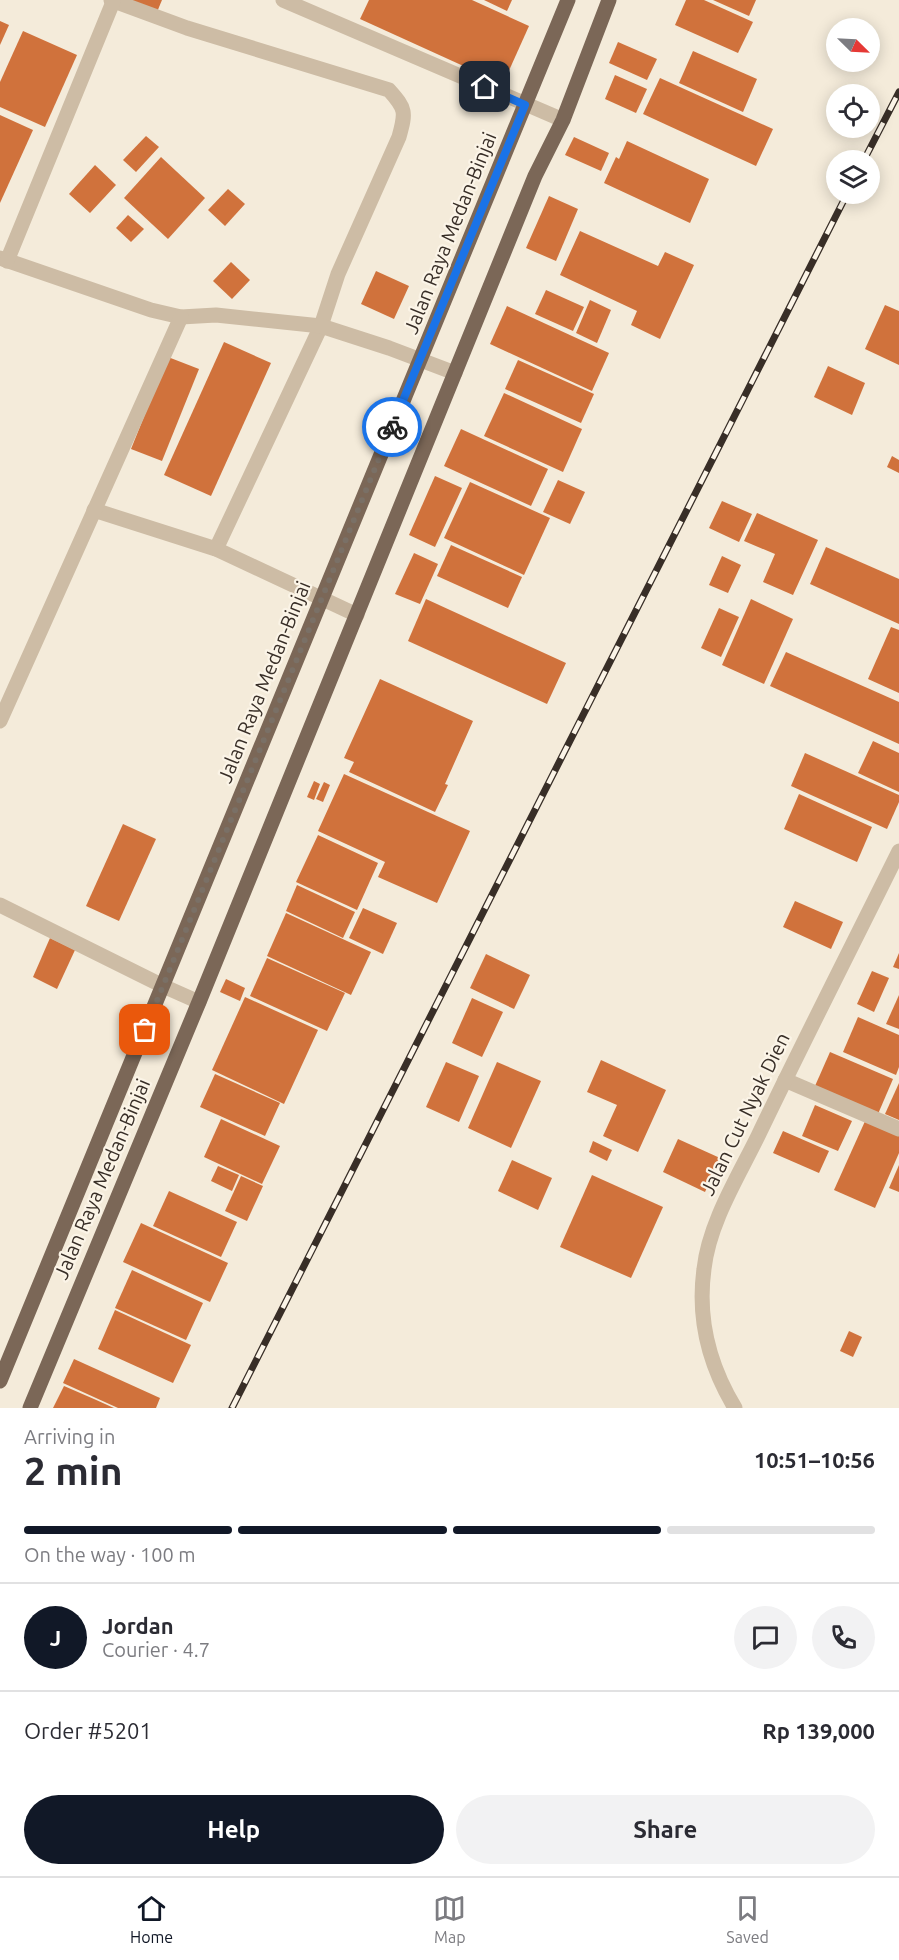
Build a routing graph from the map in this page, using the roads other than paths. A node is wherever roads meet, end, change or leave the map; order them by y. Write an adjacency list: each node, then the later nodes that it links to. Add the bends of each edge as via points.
1 (283, 0): 5 (street)
2 (568, 0): 5 (main road, Jalan Raya Medan-Binjai)
3 (609, 0): 6 (main road, Jalan Raya Medan-Binjai)
4 (112, 1): 7 (street); 9 (street, via 389,90 402,105 404,120 399,137 338,274)
5 (525, 105): 6 (street); 10 (main road, Jalan Raya Medan-Binjai)
6 (562, 120): 11 (main road, Jalan Raya Medan-Binjai, via 535,176)
7 (4, 259): 8 (street)
8 (181, 317): 9 (street, via 216,315); 12 (street)
9 (321, 326): 10 (street); 13 (street)
10 (420, 360): 11 (street); 14 (main road, Jalan Raya Medan-Binjai)
11 (455, 373): 15 (main road, Jalan Raya Medan-Binjai)
12 (94, 510): 13 (street); 16 (street)
13 (216, 549): 14 (street)
14 (321, 599): 15 (street); 19 (main road, Jalan Raya Medan-Binjai)
15 (357, 615): 20 (main road, Jalan Raya Medan-Binjai)
16 (0, 721)
17 (899, 851): 21 (street, Jalan Cut Nyak Dien)
18 (0, 905): 19 (street)
19 (163, 987): 20 (street); 23 (main road, Jalan Raya Medan-Binjai)
20 (199, 1002): 24 (main road, Jalan Raya Medan-Binjai)
21 (784, 1080): 22 (street); 25 (street, Jalan Cut Nyak Dien, via 710,1236 704,1268 702,1293 709,1355)
22 (899, 1129)
23 (0, 1381)
24 (30, 1408)
25 (735, 1408)

